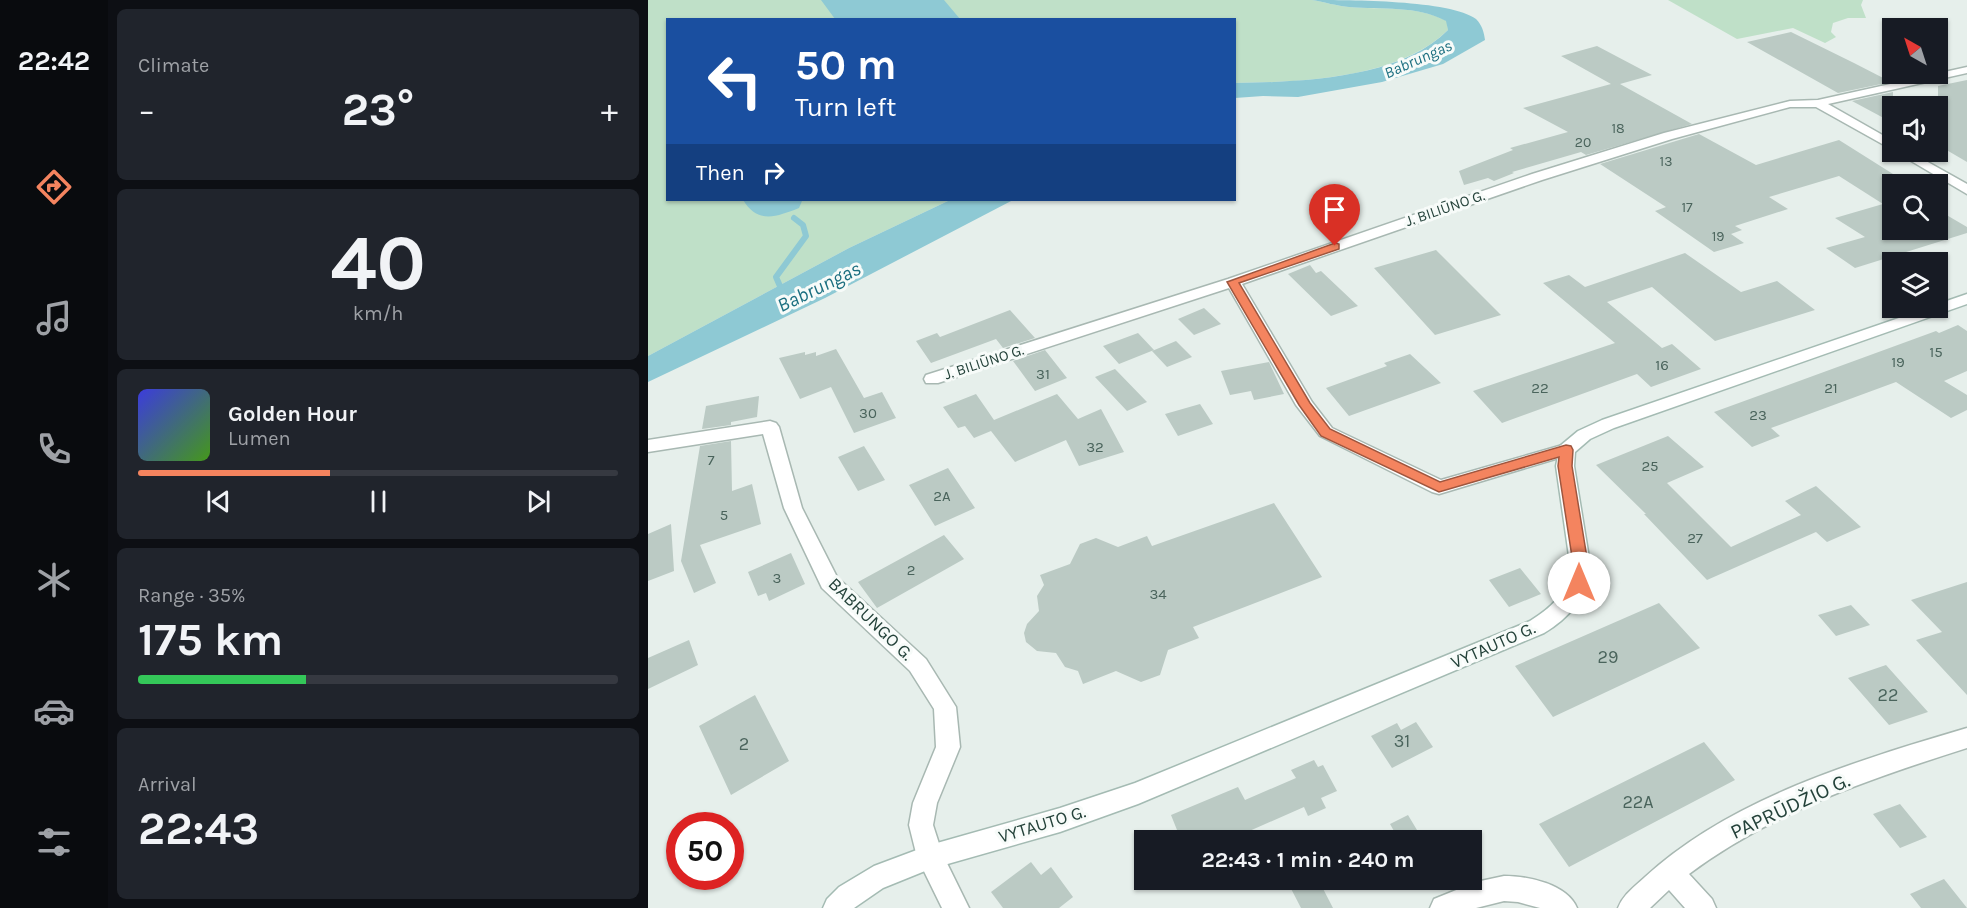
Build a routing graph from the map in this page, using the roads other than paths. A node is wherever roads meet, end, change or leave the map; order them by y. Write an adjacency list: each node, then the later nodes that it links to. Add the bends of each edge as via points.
1 (1967, 70): 2 (street, J. BILIŪNO G.)
2 (1818, 103): 3 (street); 6 (street, J. BILIŪNO G., via 1790,104 1657,140 1537,177)
3 (1882, 140)
4 (1919, 162): 5 (street)
5 (1967, 190)
6 (1233, 282): 8 (street, J. BILIŪNO G.); 10 (street, via 1305,405 1326,432 1439,487)
7 (1967, 299): 10 (street, via 1608,424 1584,435)
8 (932, 379)
9 (648, 446): 12 (street, BABRUNGO G., via 770,427 793,508 829,582 918,665 945,707 948,747 925,803 921,825)
10 (1566, 450): 12 (street, VYTAUTO G., via 1581,570 1569,602 1555,616 1463,659 1138,793)
11 (1967, 738): 13 (street, PAPRŪDŽIO G., via 1834,783 1767,812)
12 (930, 857): 14 (street, VYTAUTO G., via 874,879); 15 (street)
13 (1669, 871): 18 (street, PAPRŪDŽIO G.); 19 (street)
14 (836, 908)
15 (956, 908)
16 (1443, 908): 17 (street, via 1502,887 1526,889)
17 (1564, 908)
18 (1631, 908)
19 (1703, 908)

